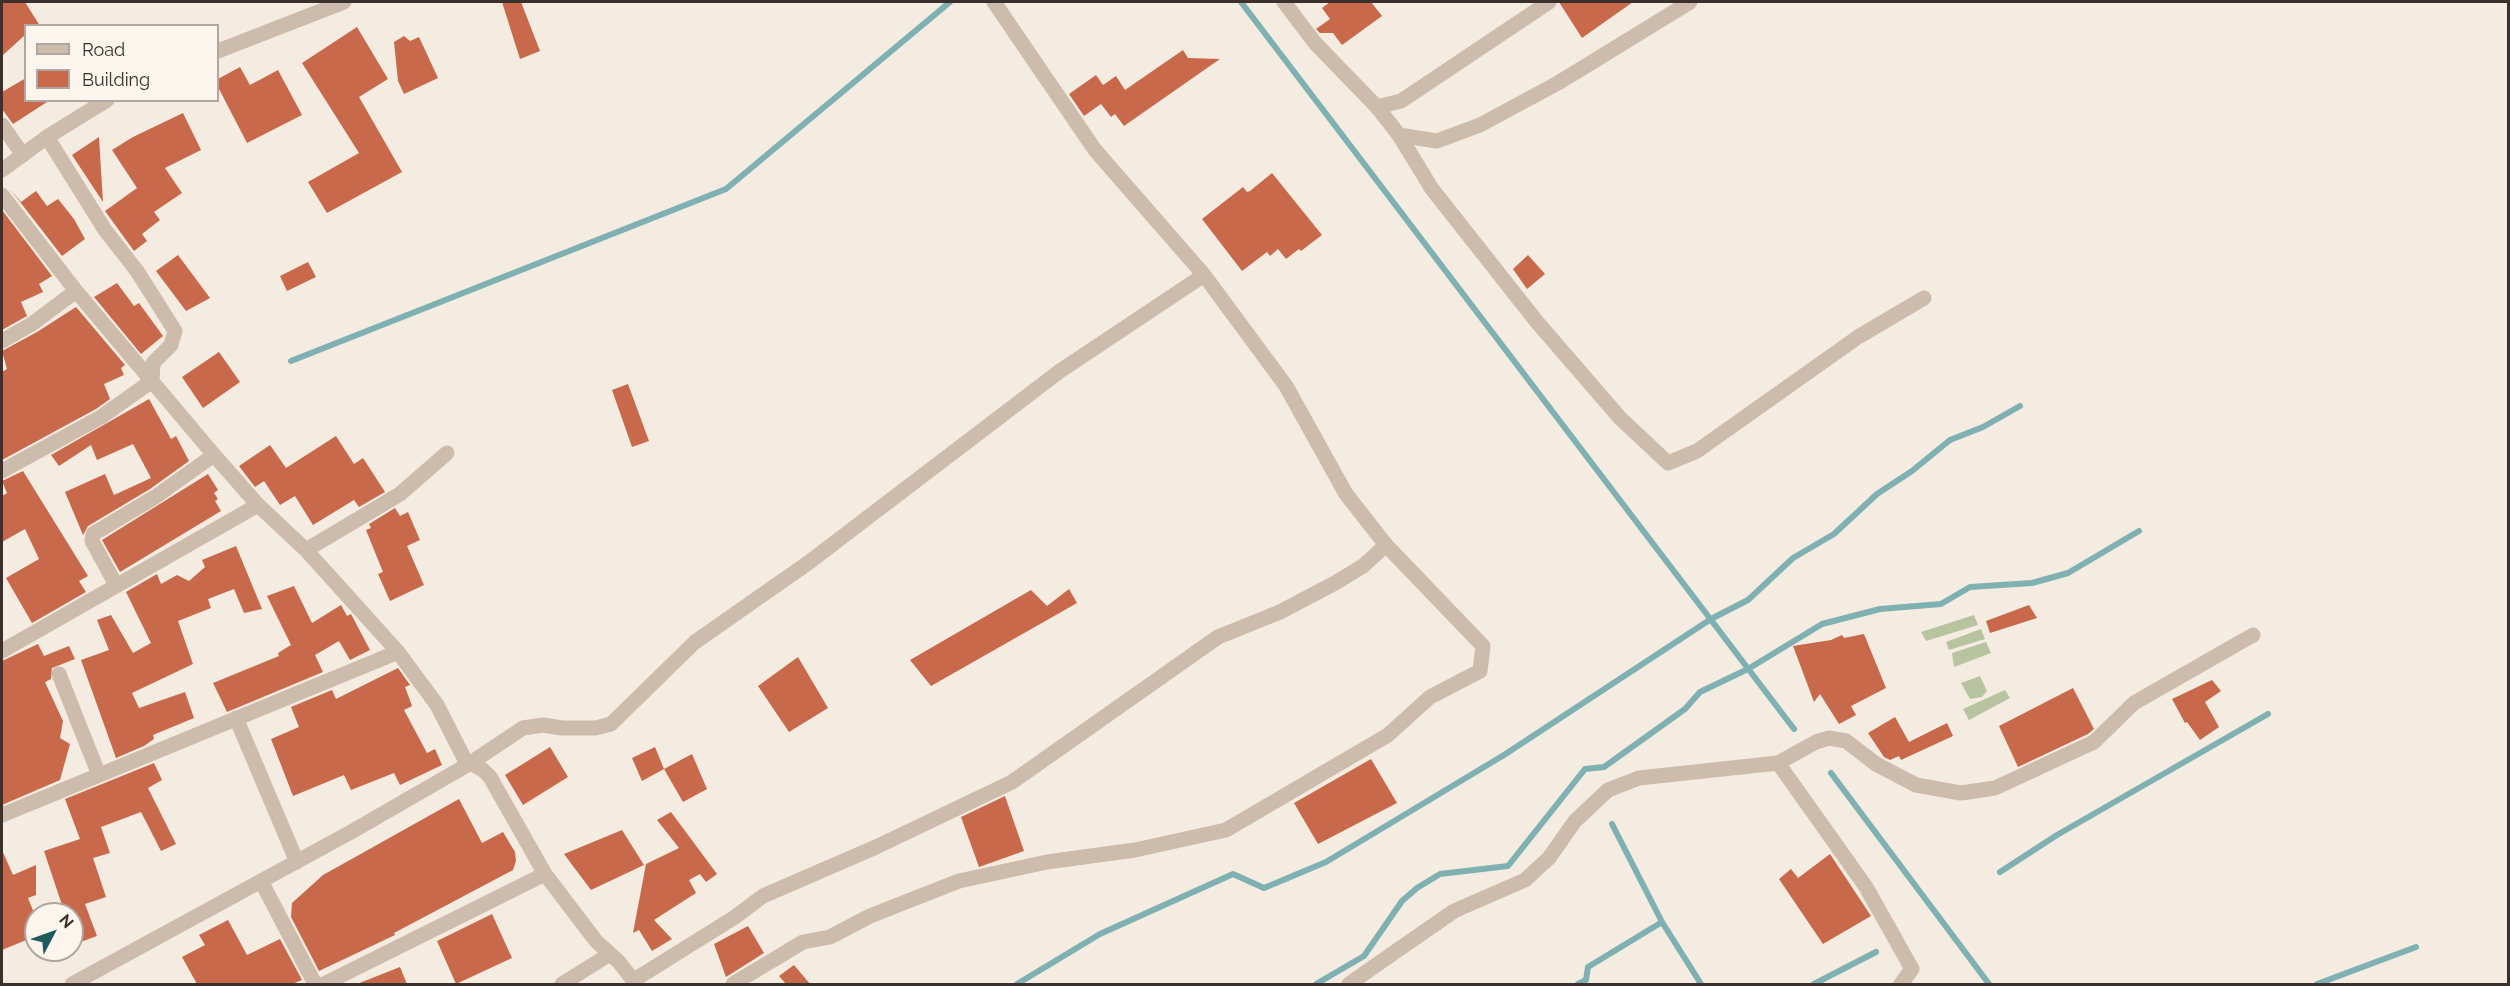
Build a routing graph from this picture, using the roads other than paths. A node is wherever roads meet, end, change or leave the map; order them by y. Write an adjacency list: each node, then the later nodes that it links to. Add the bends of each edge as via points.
1 (344, 2): 6 (street)
2 (994, 2): 15 (street, via 1095,150)
3 (1284, 2): 8 (street, via 1315,43)
4 (1549, 2): 8 (street, via 1401,101)
5 (1690, 2): 10 (street, via 1558,83 1480,125 1437,141)
6 (219, 51)
7 (104, 102): 11 (street)
8 (1377, 107): 10 (street)
9 (2, 125): 12 (street)
10 (1399, 135): 17 (street, via 1432,189 1537,322 1620,418 1668,463 1697,452 1857,338)
11 (47, 137): 12 (street); 19 (street, via 175,331 171,345 153,363)
12 (23, 155): 13 (street)
13 (2, 170)
14 (2, 195): 16 (street)
15 (1204, 275): 24 (street, via 1286,386 1347,494); 32 (street, via 1060,371 808,563 695,642 611,724 595,728 523,728)
16 (76, 291): 18 (street); 19 (street)
17 (1924, 298)
18 (2, 341)
19 (152, 381): 21 (street); 22 (street, via 101,417)
20 (447, 453): 25 (street, via 400,494)
21 (214, 455): 23 (street); 26 (street, via 146,503 93,534 92,541)
22 (2, 471)
23 (258, 505): 25 (street); 26 (street)
24 (1386, 545): 40 (street, via 1363,566 1335,583 1280,612 1218,637 1012,782 876,848 763,896); 45 (street, via 1483,646 1480,671 1430,697 1388,735 1226,830 959,881 870,916 830,937 803,942)
25 (306, 550): 29 (street)
26 (116, 585): 28 (street)
27 (2253, 635): 33 (street, via 2134,703 2094,742 1995,788 1961,794 1916,785 1838,739 1816,742)
28 (2, 651)
29 (398, 652): 31 (street); 32 (street, via 437,705)
30 (59, 674): 34 (street)
31 (236, 718): 34 (street); 36 (street)
32 (469, 764): 36 (street); 37 (street, via 490,777)
33 (1778, 764): 46 (street, via 1640,777 1608,790 1575,821 1549,858 1525,880 1454,911); 47 (street, via 1866,888 1912,969)
34 (99, 775): 35 (street)
35 (2, 814)
36 (297, 862): 38 (street)
37 (545, 874): 39 (street); 43 (street)
38 (261, 881): 41 (street); 42 (street)
39 (610, 954): 40 (street); 44 (street)
40 (635, 982)
41 (72, 984)
42 (315, 984)
43 (324, 984)
44 (562, 984)
45 (733, 984)
46 (1349, 984)
47 (1901, 984)

